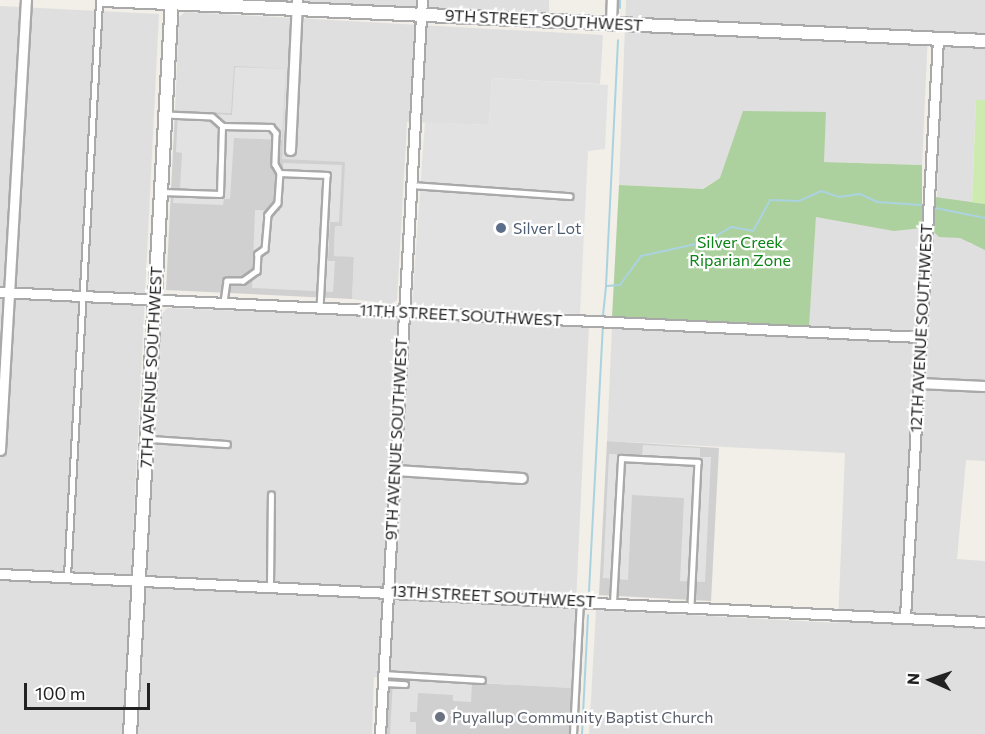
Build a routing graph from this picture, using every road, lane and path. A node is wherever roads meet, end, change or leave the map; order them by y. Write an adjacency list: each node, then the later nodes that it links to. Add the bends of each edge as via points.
1 (26, 0): 18 (street)
2 (101, 0): 5 (street, 9TH STREET SOUTHWEST); 19 (lane)
3 (422, 0): 7 (street, 9TH AVENUE SOUTHWEST)
4 (612, 0): 8 (street)
5 (172, 2): 6 (street, 9TH STREET SOUTHWEST); 11 (street, 7TH AVENUE SOUTHWEST)
6 (296, 4): 7 (street, 9TH STREET SOUTHWEST); 13 (street)
7 (421, 14): 8 (street, 9TH STREET SOUTHWEST); 15 (street, 9TH AVENUE SOUTHWEST)
8 (611, 23): 9 (street, 9TH STREET SOUTHWEST)
9 (938, 39): 10 (street, 9TH STREET SOUTHWEST); 24 (street, 12TH AVENUE SOUTHWEST)
10 (985, 41)
11 (165, 114): 12 (lane, via 212,117); 16 (street, 7TH AVENUE SOUTHWEST)
12 (222, 126): 14 (lane, via 272,127 276,133 275,164); 16 (lane, via 219,194)
13 (290, 150)
14 (280, 173): 21 (lane, via 278,203 268,215 265,249 258,254 257,271 243,281 227,280); 22 (lane, via 327,175)
15 (411, 185): 17 (lane); 23 (street, 9TH AVENUE SOUTHWEST)
16 (161, 192): 20 (street, 7TH AVENUE SOUTHWEST)
17 (570, 196)
18 (5, 292): 19 (street, 11TH STREET SOUTHWEST); 29 (street)
19 (83, 296): 20 (street, 11TH STREET SOUTHWEST); 34 (lane)
20 (154, 300): 21 (street, 11TH STREET SOUTHWEST); 27 (street, 7TH AVENUE SOUTHWEST)
21 (224, 303): 22 (street, 11TH STREET SOUTHWEST)
22 (320, 308): 23 (street, 11TH STREET SOUTHWEST)
23 (404, 311): 24 (street, 11TH STREET SOUTHWEST); 30 (street, 9TH AVENUE SOUTHWEST)
24 (921, 337): 25 (street, 12TH AVENUE SOUTHWEST)
25 (918, 383): 26 (street); 41 (street, 12TH AVENUE SOUTHWEST)
26 (985, 386)
27 (147, 439): 28 (lane); 35 (street, 7TH AVENUE SOUTHWEST)
28 (227, 444)
29 (0, 450)
30 (395, 470): 31 (street); 37 (street, 9TH AVENUE SOUTHWEST)
31 (522, 478)
32 (271, 495): 36 (lane)
33 (0, 574): 34 (street, 13TH STREET SOUTHWEST)
34 (67, 576): 35 (street, 13TH STREET SOUTHWEST)
35 (139, 579): 36 (street, 13TH STREET SOUTHWEST); 46 (street, 7TH AVENUE SOUTHWEST)
36 (270, 586): 37 (street, 13TH STREET SOUTHWEST)
37 (388, 590): 38 (street, 13TH STREET SOUTHWEST); 43 (street, 9TH AVENUE SOUTHWEST)
38 (580, 601): 39 (street, 13TH STREET SOUTHWEST); 48 (lane)
39 (614, 603): 40 (street, 13TH STREET SOUTHWEST); 40 (lane, via 621,458 698,462)
40 (691, 607): 41 (street, 13TH STREET SOUTHWEST)
41 (906, 617): 42 (street, 13TH STREET SOUTHWEST)
42 (985, 622)
43 (383, 679): 44 (lane); 45 (lane); 47 (street, 9TH AVENUE SOUTHWEST)
44 (482, 680)
45 (405, 684)
46 (130, 734)
47 (380, 734)
48 (573, 734)

